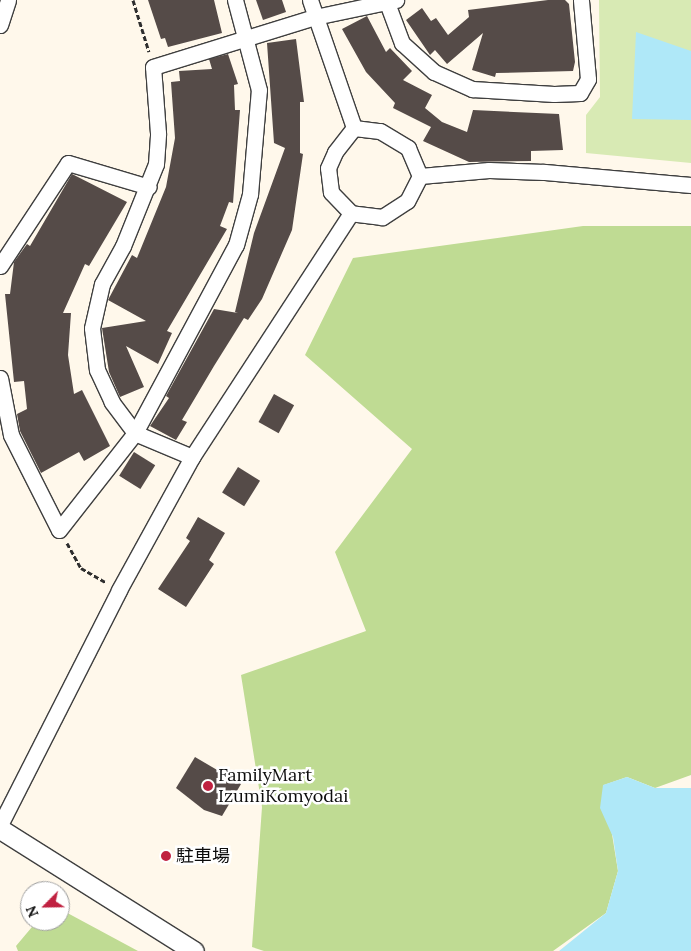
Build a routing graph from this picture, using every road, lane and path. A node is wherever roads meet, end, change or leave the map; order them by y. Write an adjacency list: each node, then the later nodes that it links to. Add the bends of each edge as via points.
1 (8, 0): 8 (street)
2 (133, 0): 10 (path)
3 (235, 0): 9 (street)
4 (310, 0): 7 (street)
5 (390, 0): 6 (street, via 402,43 434,72 472,89 554,94 580,93 588,79); 7 (street)
6 (581, 0)
7 (315, 17): 9 (street); 11 (street)
8 (0, 25)
9 (247, 36): 10 (street); 18 (street, via 258,90 250,194 236,245)
10 (153, 68): 14 (street, via 158,133 156,164)
11 (354, 128): 12 (street, via 380,131 408,148); 15 (street, via 334,152 328,168 331,192)
12 (420, 176): 13 (street, via 489,170); 15 (street, via 407,201 382,217)
13 (691, 184)
14 (149, 187): 16 (street, via 68,163); 18 (street, via 102,284 92,328 97,370 112,402)
15 (351, 213): 19 (street)
16 (0, 266)
17 (0, 378): 20 (street, via 11,435)
18 (135, 433): 19 (street); 20 (street)
19 (192, 457): 21 (street)
20 (59, 530): 21 (path, via 81,568)
21 (119, 590): 22 (street)
22 (0, 825)
23 (0, 829): 24 (street)
24 (194, 951)

